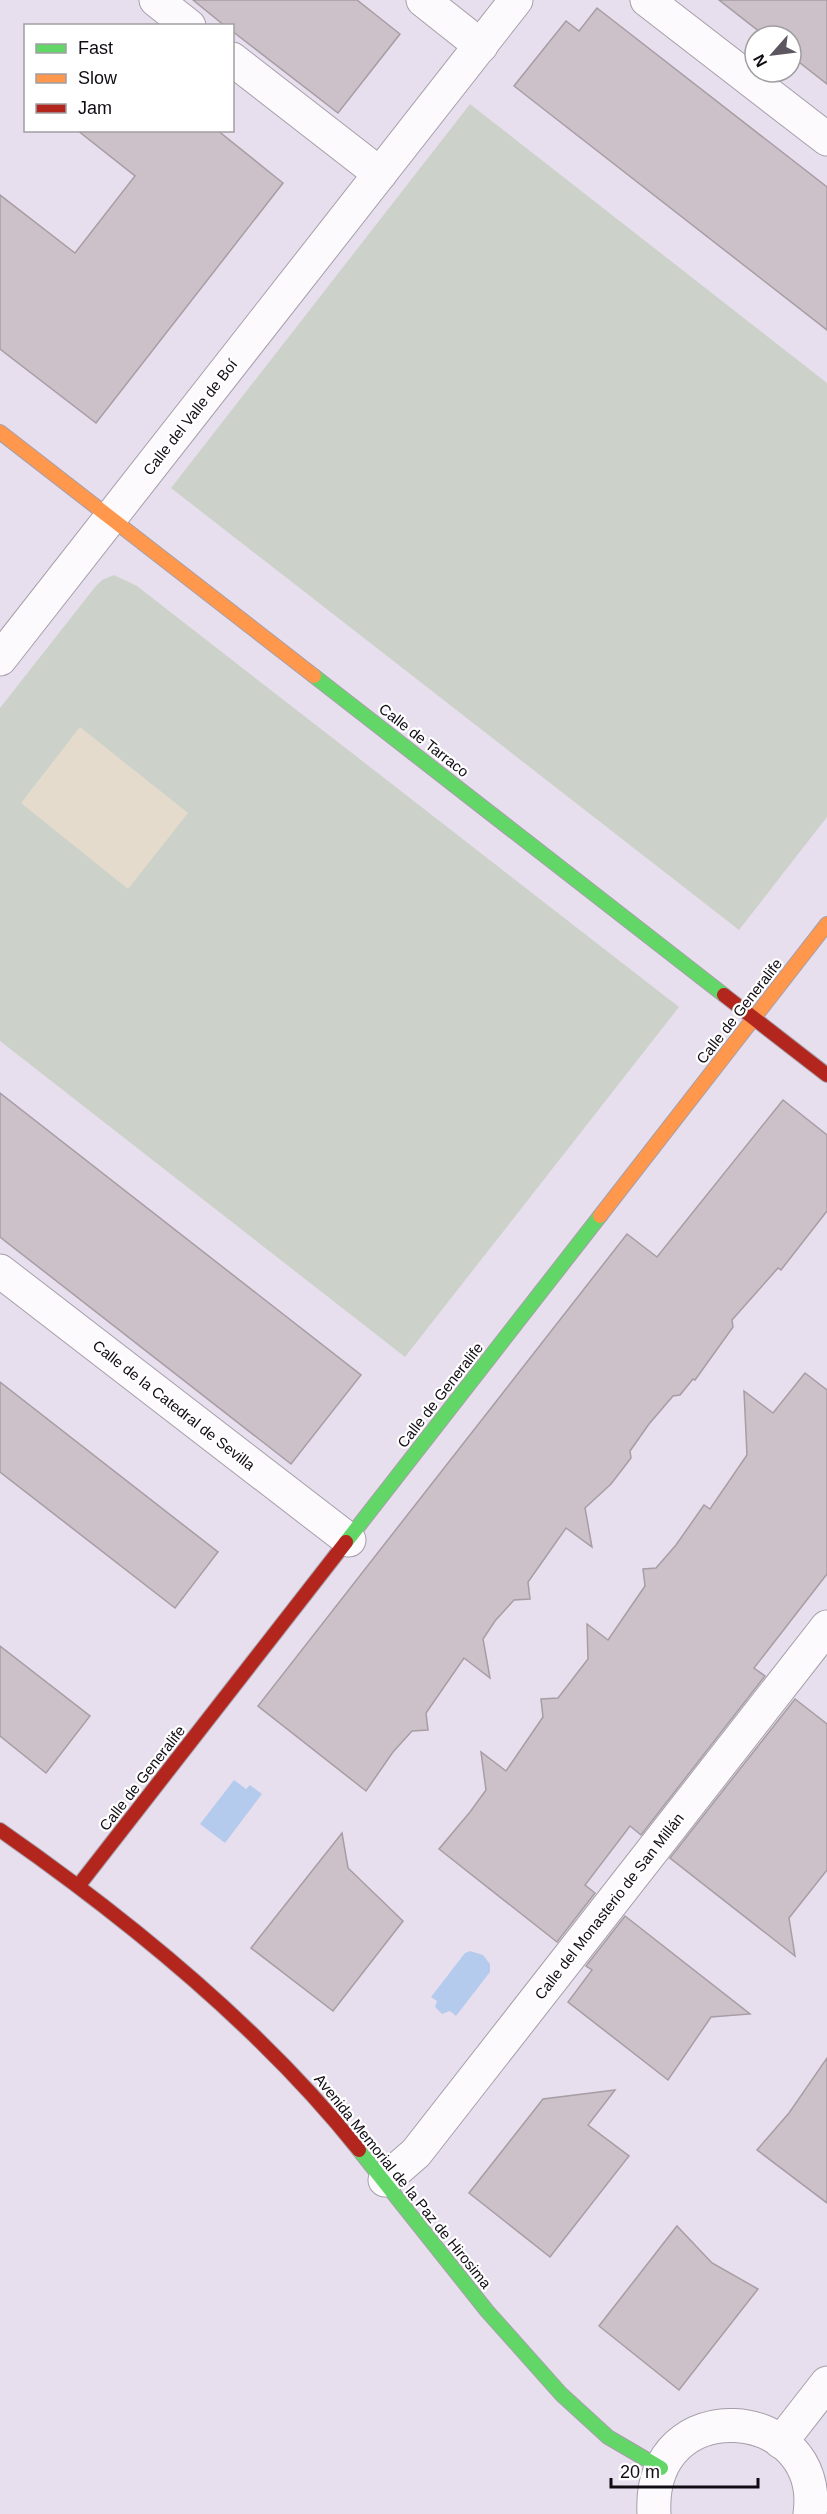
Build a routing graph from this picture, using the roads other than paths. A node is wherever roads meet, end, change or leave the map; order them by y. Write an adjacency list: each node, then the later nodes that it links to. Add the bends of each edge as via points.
1 (156, 0): 5 (street)
2 (423, 0): 6 (street)
3 (516, 0): 6 (street, Calle del Valle de Boí)
4 (647, 0): 8 (street)
5 (186, 24)
6 (481, 46): 9 (street, Calle del Valle de Boí)
7 (234, 61): 9 (street)
8 (827, 139)
9 (380, 174): 11 (street, Calle del Valle de Boí)
10 (0, 432): 11 (street, Calle de Tarraco)
11 (111, 518): 12 (street, Calle del Valle de Boí); 14 (street, Calle de Tarraco)
12 (0, 659)
13 (827, 924): 14 (street, Calle de Generalife)
14 (754, 1018): 15 (street, Calle de Tarraco); 17 (street, Calle de Generalife)
15 (827, 1075)
16 (0, 1271): 17 (street, Calle de la Catedral de Sevilla)
17 (349, 1540): 20 (street, Calle de Generalife)
18 (827, 1627): 21 (street, Calle del Monasterio de San Millán, via 416,2153)
19 (0, 1830): 20 (street, Avenida Memorial de la Paz de Hirosima)
20 (79, 1885): 21 (street, Avenida Memorial de la Paz de Hirosima, via 184,1971 310,2090)
21 (385, 2180): 24 (street, Avenida Memorial de la Paz de Hirosima, via 486,2310 539,2370 603,2433)
22 (827, 2383): 23 (street)
23 (781, 2442): 24 (street, via 761,2430 738,2424 715,2426 693,2434 674,2449); 26 (street, via 798,2459 808,2480)
24 (661, 2468): 25 (street, via 653,2494)
25 (654, 2514)
26 (810, 2514)

